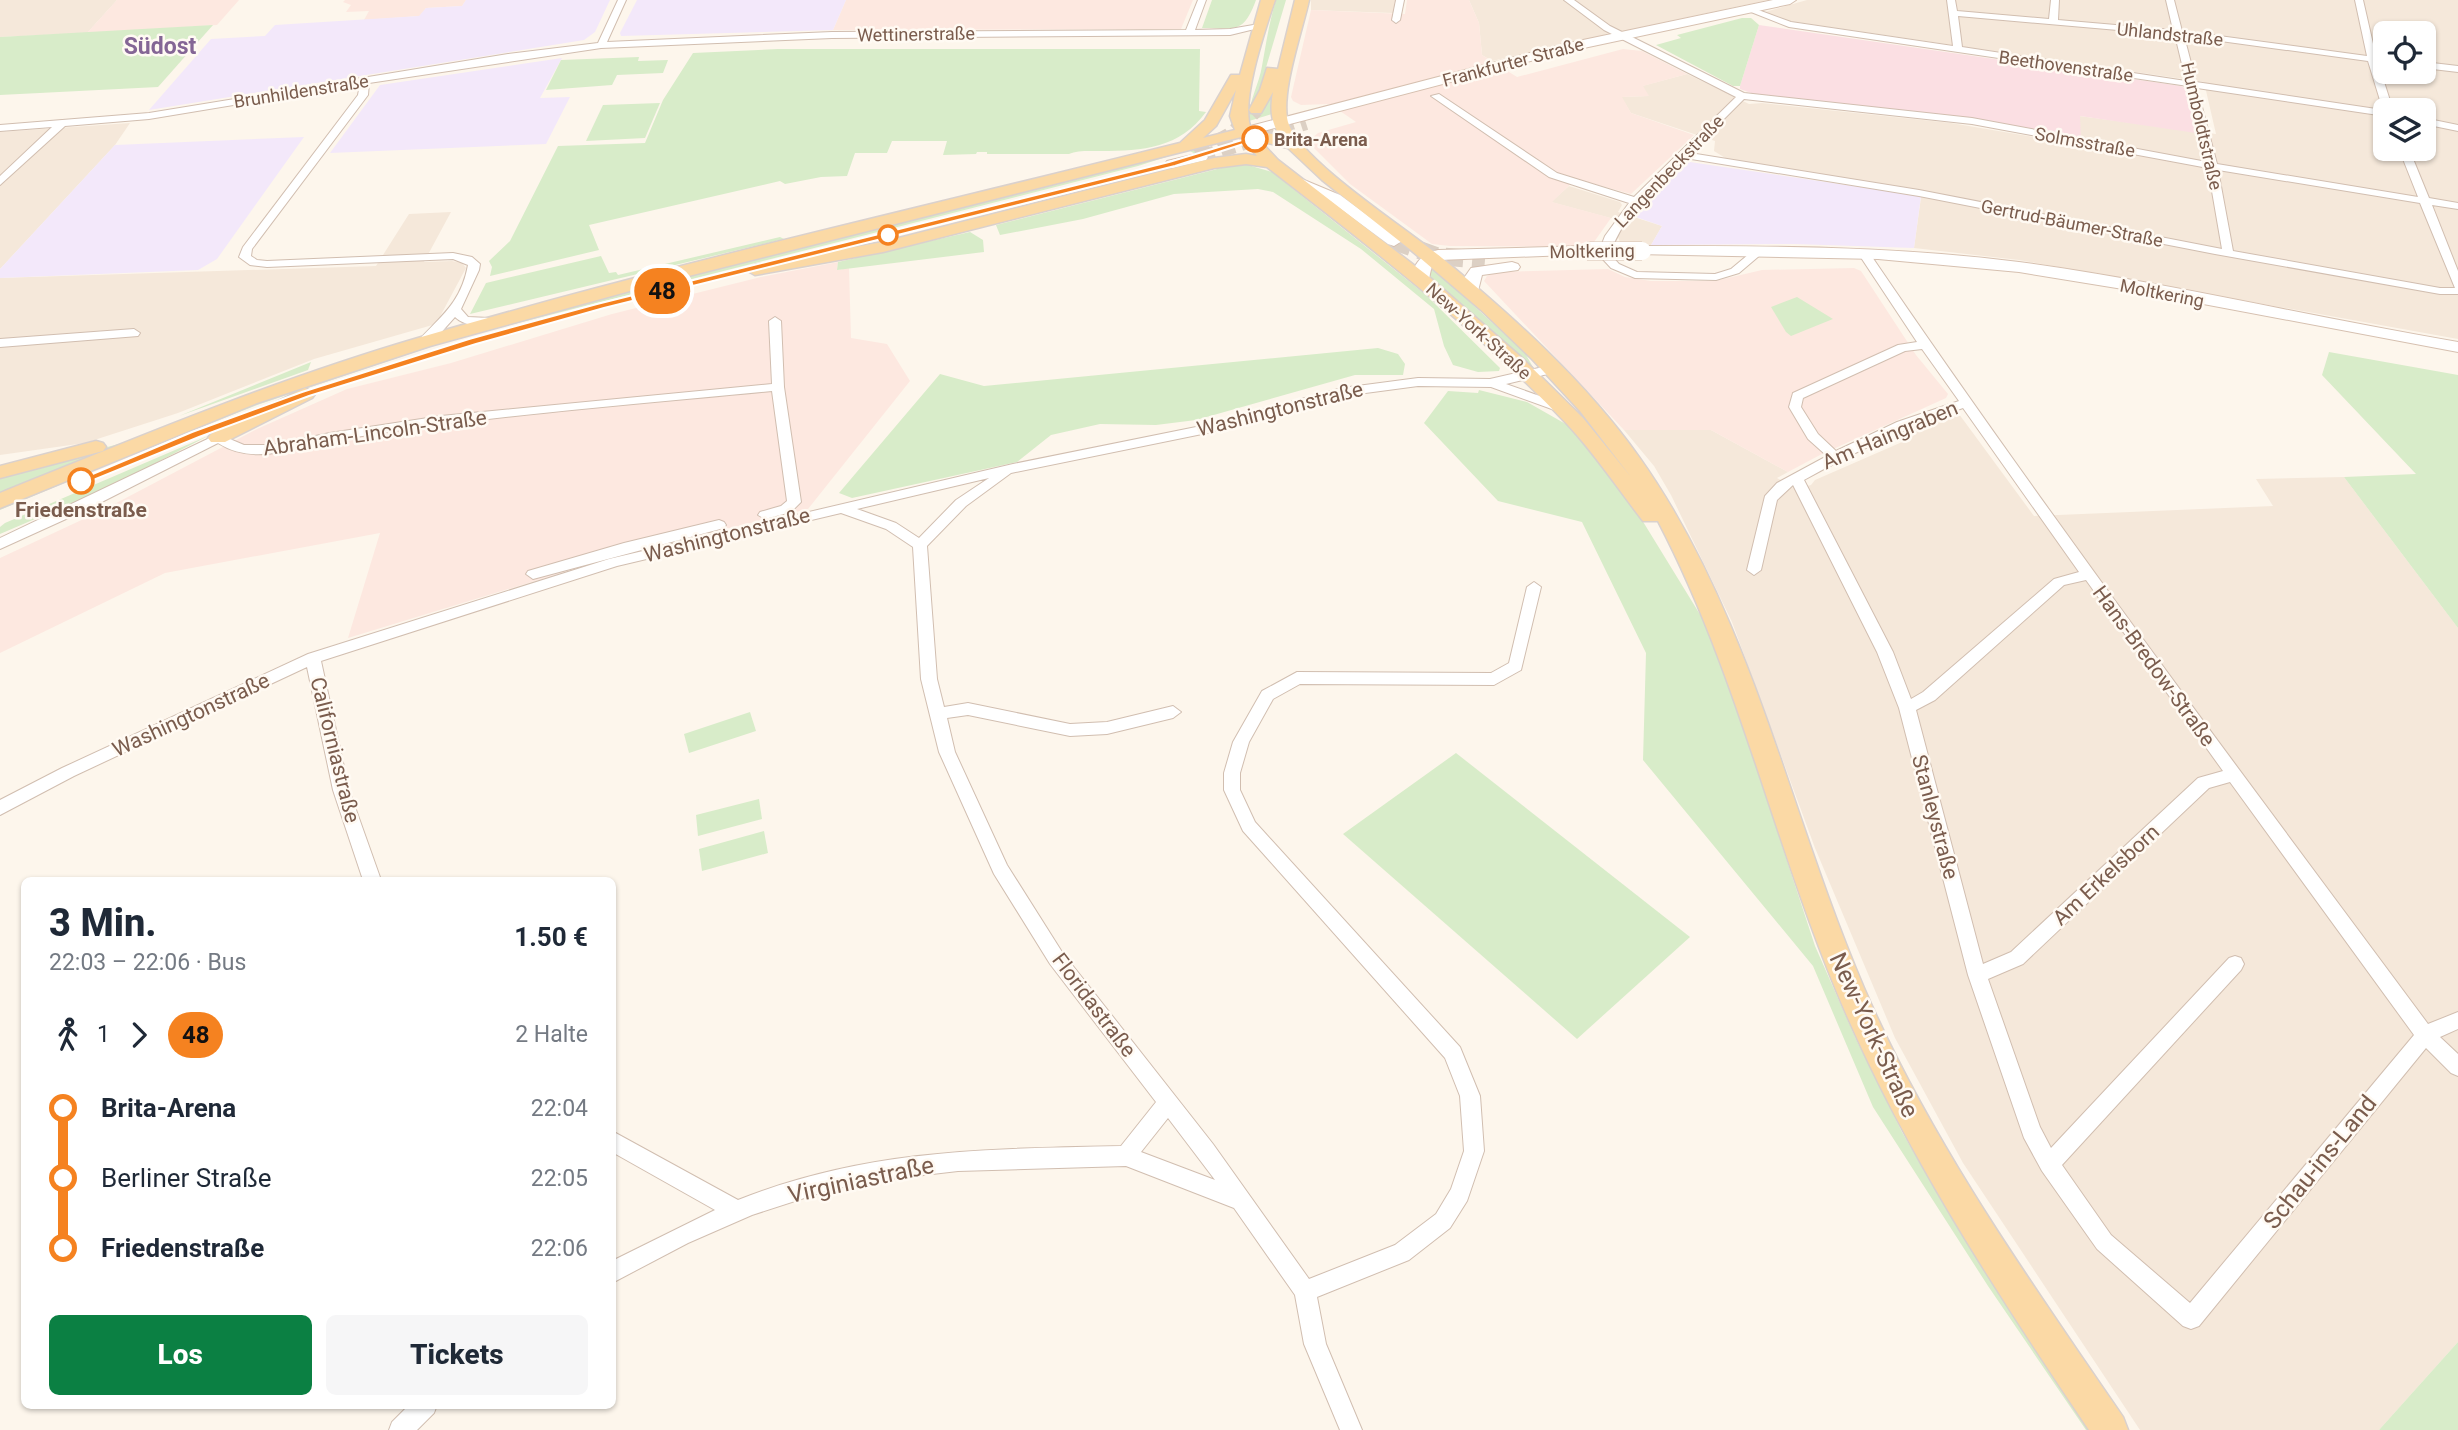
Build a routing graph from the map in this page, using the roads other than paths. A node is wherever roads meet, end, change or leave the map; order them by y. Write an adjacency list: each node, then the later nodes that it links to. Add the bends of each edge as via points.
1 (622, 0): 21 (street)
2 (1202, 0): 17 (street)
3 (1268, 0): 19 (main road)
4 (1293, 0): 33 (main road, via 1267,90)
5 (1302, 0): 32 (main road)
6 (1400, 0): 15 (street)
7 (1568, 0): 20 (street)
8 (1790, 0): 13 (main road, Frankfurter Straße)
9 (1951, 0): 14 (street)
10 (2055, 0): 16 (street)
11 (2170, 0): 18 (street, Humboldtstraße)
12 (2359, 0): 23 (street)
13 (1750, 10): 20 (main road, Frankfurter Straße); 22 (street, Beethovenstraße, via 1789,24)
14 (1954, 13): 16 (street, Uhlandstraße); 22 (street)
15 (1396, 20)
16 (2053, 22): 18 (street, Uhlandstraße)
17 (1191, 32): 19 (street, Wettinerstraße); 21 (street, Wettinerstraße, via 822,36)
18 (2180, 33): 23 (street, Uhlandstraße); 28 (street, Humboldtstraße)
19 (1256, 36): 41 (main road, via 1239,109); 45 (main road, via 1211,123)
20 (1626, 38): 26 (main road, Frankfurter Straße); 30 (street); 35 (main road, Frankfurter Straße)
21 (601, 45): 27 (street, Brunhildenstraße)
22 (1958, 50): 28 (street, Beethovenstraße)
23 (2372, 59): 31 (street)
24 (2436, 66): 25 (street)
25 (2458, 69)
26 (1479, 78): 29 (main road); 36 (main road, Frankfurter Straße)
27 (365, 80): 38 (street, Brunhildenstraße, via 149,116); 67 (street, via 363,95 245,257 267,264 468,258 474,270)
28 (2194, 84): 34 (street, Beethovenstraße); 48 (street, Humboldtstraße)
29 (1436, 96): 42 (street); 51 (street, via 1553,175)
30 (1742, 96): 44 (street, Langenbeckstraße); 48 (street, Solmsstraße, via 1972,121)
31 (2383, 98)
32 (1279, 101): 35 (main road, via 1294,108); 42 (main road)
33 (1256, 110)
34 (2373, 110)
35 (1324, 111): 42 (main road, Frankfurter Straße)
36 (1306, 123)
37 (2436, 123): 40 (street)
38 (61, 124): 39 (street, Brunhildenstraße); 49 (street)
39 (0, 128)
40 (2458, 128)
41 (1246, 129): 42 (main road, New-York-Straße); 42 (main road, Frankfurter Straße); 43 (main road); 47 (main road, New-York-Straße)
42 (1286, 134): 58 (main road, New-York-Straße, via 1336,183)
43 (1201, 155): 45 (main road); 47 (main road); 62 (main road, via 883,247)
44 (1685, 155): 51 (street, Langenbeckstraße); 56 (street, Gertrud-Bäumer-Straße, via 1919,193)
45 (1172, 158): 62 (main road); 69 (main road)
46 (2409, 161): 52 (street)
47 (1272, 163): 50 (main road, New-York-Straße)
48 (2212, 166): 52 (street, Solmsstraße); 56 (street, Humboldtstraße)
49 (0, 181)
50 (1297, 181): 54 (main road, via 1335,198); 63 (main road, New-York-Straße)
51 (1635, 201): 57 (street, Langenbeckstraße, via 1613,228 1604,254 1625,272 1716,277 1731,274)
52 (2427, 203): 53 (street, Solmsstraße); 64 (street)
53 (2458, 206)
54 (1394, 241)
55 (1864, 253): 57 (main road, Moltkering); 59 (street, Moltkering); 73 (street, Hans-Bredow-Straße); 74 (street, Moltkering, via 2053,272)
56 (2228, 253): 66 (street, Gertrud-Bäumer-Straße)
57 (1753, 256): 59 (street)
58 (1431, 257): 60 (main road, Moltkering); 63 (street, via 1422,267); 65 (main road, New-York-Straße)
59 (1644, 257): 60 (main road)
60 (1590, 258): 61 (main road, Moltkering); 65 (main road, via 1487,268 1473,276)
61 (1485, 260)
62 (737, 272): 79 (main road, via 473,341)
63 (1422, 280): 76 (main road, New-York-Straße)
64 (2458, 285)
65 (1471, 291): 75 (main road, New-York-Straße)
66 (2458, 291)
67 (456, 311): 69 (street, via 466,320); 71 (street)
68 (775, 321): 78 (street)
69 (489, 322): 71 (main road)
70 (134, 333): 72 (street)
71 (423, 342): 82 (main road)
72 (0, 343)
73 (1925, 345): 80 (street, Hans-Bredow-Straße); 84 (street, via 1902,348 1797,396 1794,403 1801,417)
74 (2458, 346)
75 (1552, 369): 76 (street, Washingtonstraße); 97 (main road, New-York-Straße, via 1606,428 1645,480 1680,539)
76 (1530, 376): 77 (street, Washingtonstraße); 81 (main road, New-York-Straße)
77 (1490, 383): 81 (street, Washingtonstraße); 85 (street, Washingtonstraße, via 1418,382 1342,391 1208,429)
78 (778, 387): 83 (street, Abraham-Lincoln-Straße, via 380,429 266,450 236,449); 94 (street, via 794,496 791,506)
79 (305, 394): 83 (main road); 90 (main road)
80 (1968, 402): 84 (street, Am Haingraben); 95 (street, Hans-Bredow-Straße)
81 (1565, 410): 97 (main road, New-York-Straße, via 1637,498)
82 (185, 424): 86 (main road); 88 (main road)
83 (218, 438): 91 (street)
84 (1834, 456): 87 (street, Am Haingraben)
85 (1013, 468): 89 (street, Washingtonstraße); 92 (street, via 961,503)
86 (0, 472)
87 (1797, 479): 93 (street, Am Haingraben, via 1770,499); 99 (street, Stanleystraße, via 1885,652)
88 (0, 501)
89 (840, 507): 92 (street, via 891,526); 98 (street, Washingtonstraße, via 614,562)
90 (0, 515)
91 (0, 544)
92 (920, 545): 101 (street, Floridastraße, via 929,679)
93 (1754, 570)
94 (533, 574)
95 (2090, 575): 99 (street, via 2059,583 1928,696); 102 (street, Hans-Bredow-Straße)
96 (1534, 587): 117 (street, via 1516,666 1494,679 1297,678 1267,695 1241,742 1232,790 1249,826 1453,1053 1470,1096 1474,1151 1460,1194 1443,1221 1402,1253)
97 (1709, 604): 122 (main road, New-York-Straße, via 1739,673 1824,926 1877,1049 1993,1254)
98 (313, 658): 103 (street, Washingtonstraße); 104 (street, Californiastraße, via 341,790)
99 (1907, 708): 106 (street, Stanleystraße)
100 (1173, 712): 101 (street, via 1107,728 1070,730 968,709)
101 (937, 714): 110 (street, Floridastraße, via 947,752 1000,869 1056,958)
102 (2233, 775): 106 (street, Am Erkelsborn, via 2204,783 2018,958); 108 (street, Hans-Bredow-Straße)
103 (0, 808)
104 (371, 877)
105 (2235, 964): 113 (street)
106 (1977, 975): 113 (street, Stanleystraße, via 2023,1113)
107 (2458, 1020): 108 (street, Schau-ins-Land)
108 (2425, 1035): 109 (street, Hans-Bredow-Straße); 118 (street, Schau-ins-Land)
109 (2458, 1068)
110 (1168, 1102): 112 (street); 114 (street, Floridastraße)
111 (616, 1143): 115 (street)
112 (1126, 1156): 114 (street, Virginiastraße); 115 (street, Virginiastraße, via 900,1167 816,1185)
113 (2049, 1164): 118 (street, Stanleystraße, via 2104,1242)
114 (1240, 1200): 117 (street, Floridastraße)
115 (736, 1210): 116 (street, Virginiastraße, via 663,1242)
116 (616, 1271)
117 (1305, 1291): 121 (street, Floridastraße, via 1315,1344)
118 (2191, 1318)
119 (422, 1409): 120 (street)
120 (400, 1430)
121 (1352, 1430)
122 (2110, 1430)

